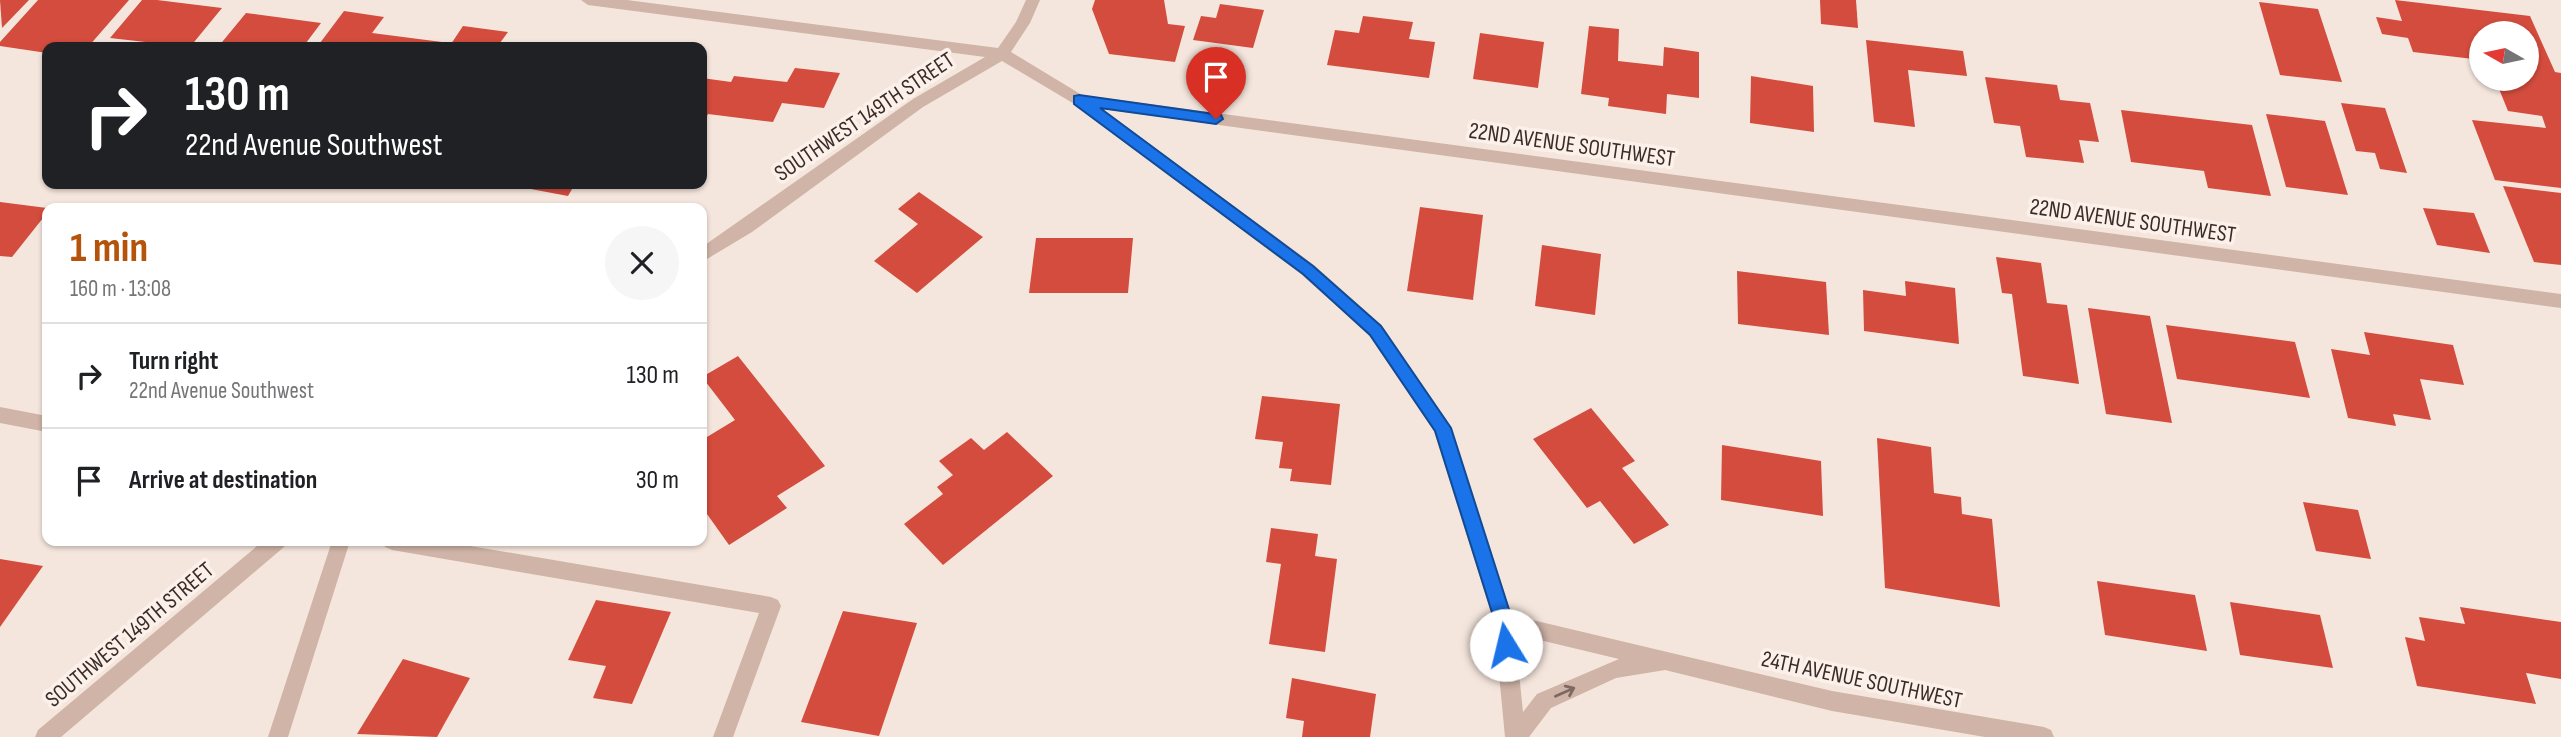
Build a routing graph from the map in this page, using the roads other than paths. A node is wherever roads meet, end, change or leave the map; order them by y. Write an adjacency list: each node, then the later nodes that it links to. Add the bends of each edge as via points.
1 (588, 0): 3 (street, 22ND AVENUE SOUTHWEST)
2 (1033, 0): 3 (street, SOUTHWEST 149TH STREET)
3 (1002, 54): 4 (street, 22ND AVENUE SOUTHWEST); 5 (street, SOUTHWEST 149TH STREET, via 918,103)
4 (1079, 100): 6 (street, 22ND AVENUE SOUTHWEST); 12 (street, via 1308,270 1375,330 1442,428)
5 (707, 252)
6 (2561, 301)
7 (0, 415): 8 (street)
8 (42, 423)
9 (271, 546): 14 (street, SOUTHWEST 149TH STREET)
10 (339, 546): 15 (street)
11 (421, 546): 16 (street, via 771,606)
12 (1504, 622): 13 (street, 24TH AVENUE SOUTHWEST); 17 (street)
13 (1672, 662): 17 (street, 24TH AVENUE SOUTHWEST, one-way to 13, via 1544,701 1615,669); 18 (street, 24TH AVENUE SOUTHWEST, via 1832,701)
14 (45, 737)
15 (278, 737)
16 (723, 737)
17 (1516, 737)
18 (2044, 737)

